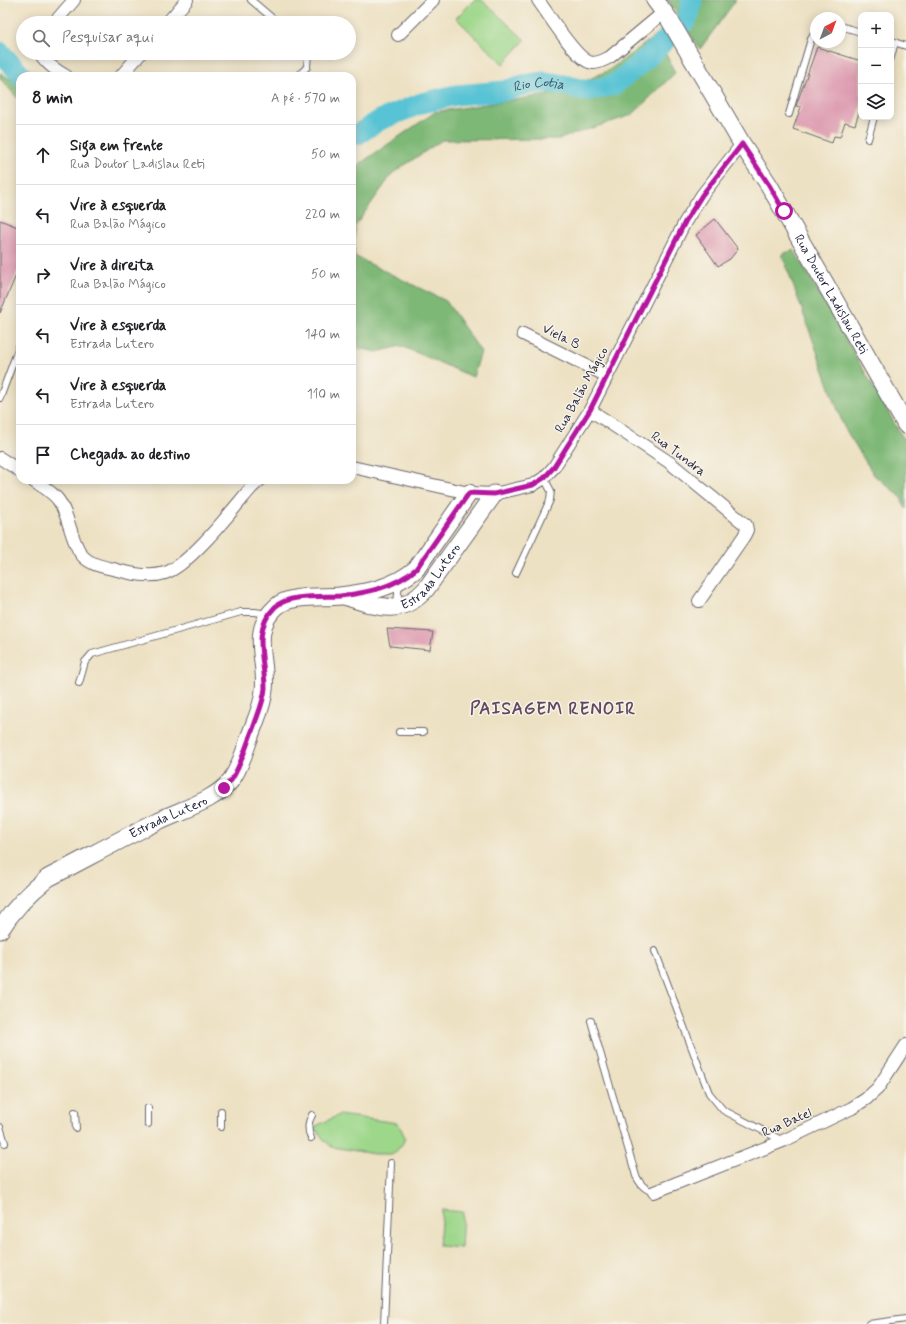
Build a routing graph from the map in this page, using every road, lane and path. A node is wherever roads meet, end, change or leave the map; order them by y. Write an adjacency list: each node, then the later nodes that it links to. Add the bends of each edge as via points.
1 (74, 0): 7 (street)
2 (187, 0): 8 (street)
3 (251, 0): 9 (lane)
4 (433, 0): 12 (street)
5 (538, 0): 6 (street, via 573,49 590,63 610,57)
6 (663, 10): 25 (street, Rua Doutor Ladislau Reti)
7 (60, 16)
8 (173, 16)
9 (270, 16)
10 (846, 28): 11 (lane)
11 (858, 31)
12 (398, 35)
13 (810, 42): 22 (lane)
14 (894, 42): 15 (lane)
15 (906, 46)
16 (45, 60): 19 (street)
17 (135, 60): 20 (street)
18 (307, 60): 21 (lane, via 307,66)
19 (59, 72)
20 (124, 72)
21 (302, 72)
22 (789, 114)
23 (873, 120): 24 (lane)
24 (868, 139)
25 (742, 144): 28 (street, Rua Balão Mágico, via 702,195 685,222); 31 (street, Rua Doutor Ladislau Reti, via 769,185)
26 (524, 334): 28 (street, Viela B)
27 (16, 355): 29 (lane)
28 (607, 376): 30 (street, Rua Balão Mágico)
29 (0, 398)
30 (590, 410): 35 (street, Rua Balão Mágico, via 554,467); 43 (street, Rua Tundra, via 669,462 746,525 744,536)
31 (906, 425)
32 (0, 458): 33 (street)
33 (16, 468)
34 (356, 468): 38 (street, Rua Balão Mágico)
35 (544, 478): 39 (street, Rua Balão Mágico, via 533,485); 40 (lane, via 550,491 550,500)
36 (39, 484): 37 (street, via 59,500 76,546 83,556 96,564 127,573 149,575 166,573 191,555)
37 (256, 484)
38 (469, 493): 39 (street, Rua Balão Mágico); 41 (street, Estrada Lutero, via 416,569)
39 (494, 494): 44 (street, Estrada Lutero, via 426,589 408,604)
40 (516, 573)
41 (399, 582): 42 (street, Estrada Lutero, via 384,588); 44 (lane)
42 (342, 596): 44 (street, Estrada Lutero, via 384,607); 45 (street, Estrada Lutero, via 286,601 276,606)
43 (699, 601)
44 (397, 607)
45 (270, 614): 46 (lane, via 241,612 92,654 85,662); 49 (street, Estrada Lutero, via 263,625 261,636 265,688 232,780 214,796 158,821 48,878 21,902)
46 (79, 683)
47 (399, 732): 48 (lane)
48 (423, 732)
49 (0, 930)
50 (655, 951): 62 (lane, via 709,1093 722,1110)
51 (591, 1021): 65 (lane, via 636,1176 646,1190)
52 (906, 1044): 62 (street, Rua Batel, via 878,1088 866,1100)
53 (148, 1108): 57 (lane)
54 (221, 1111): 59 (lane)
55 (75, 1112): 60 (lane)
56 (312, 1115): 61 (lane, via 308,1131)
57 (148, 1124)
58 (0, 1127): 63 (lane)
59 (221, 1127)
60 (76, 1128)
61 (311, 1138)
62 (783, 1141): 65 (street, Rua Batel)
63 (5, 1143)
64 (391, 1163): 67 (lane)
65 (654, 1192)
66 (906, 1319): 68 (lane)
67 (384, 1324)
68 (869, 1324)

